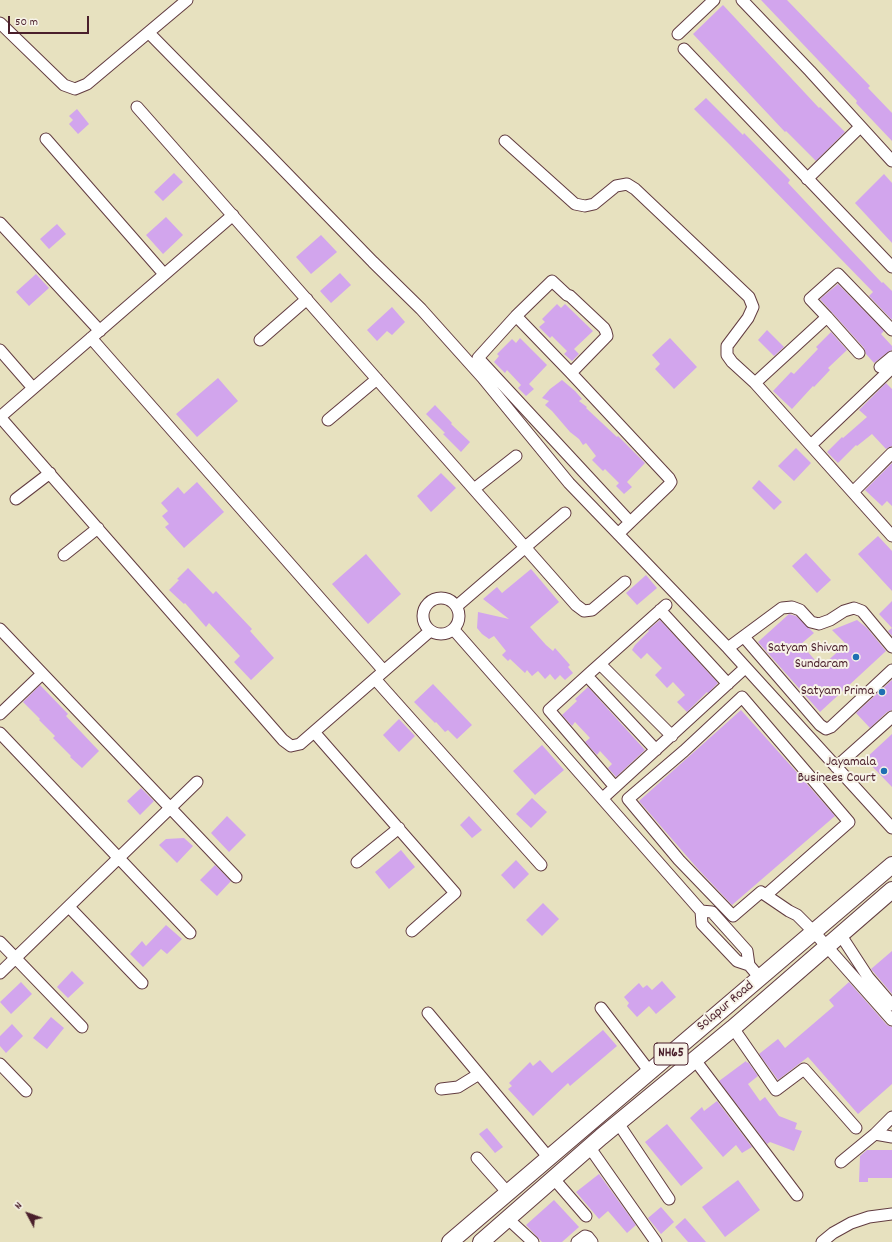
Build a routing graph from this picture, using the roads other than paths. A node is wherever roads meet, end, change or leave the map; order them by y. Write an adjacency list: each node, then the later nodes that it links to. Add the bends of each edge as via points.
1 (187, 0): 5 (street)
2 (714, 0): 6 (street)
3 (742, 0): 9 (street)
4 (0, 23): 5 (street, via 64,85 75,89 87,84)
5 (149, 33): 31 (street, via 421,309)
6 (678, 34)
7 (684, 49): 13 (street)
8 (137, 107): 14 (street)
9 (860, 127): 12 (street); 13 (street)
10 (46, 139): 17 (street)
11 (505, 141): 33 (street, via 575,204 594,204 616,186 627,184 635,189 749,297 753,307 727,346 727,355)
12 (892, 161)
13 (807, 179): 16 (street)
14 (233, 215): 17 (street); 18 (street)
15 (0, 223): 22 (street)
16 (892, 267)
17 (164, 274): 22 (street)
18 (307, 299): 23 (street); 32 (street)
19 (516, 316): 27 (street); 30 (street); 30 (street, via 552,281 604,328 607,336)
20 (827, 317): 21 (street, via 810,299 838,274); 25 (street); 33 (street)
21 (892, 330)
22 (95, 334): 34 (street); 62 (street)
23 (260, 340)
24 (0, 350): 34 (street)
25 (859, 353)
26 (892, 357): 28 (street)
27 (478, 358): 31 (street); 45 (street)
28 (880, 367)
29 (892, 368): 37 (street)
30 (571, 373): 45 (street, via 671,482)
31 (482, 377): 47 (street, via 569,483)
32 (377, 379): 36 (street); 41 (street)
33 (755, 383): 37 (street)
34 (33, 388): 35 (street)
35 (0, 417): 40 (street)
36 (328, 420)
37 (811, 445): 42 (street)
38 (892, 453): 42 (street)
39 (516, 456): 41 (street)
40 (50, 473): 43 (street); 46 (street)
41 (474, 489): 49 (street)
42 (853, 492): 48 (street)
43 (16, 499)
44 (565, 513): 49 (street)
45 (630, 522): 47 (street)
46 (98, 528): 50 (street); 69 (street, via 283,740 291,746 300,744)
47 (618, 534): 58 (street)
48 (892, 536)
49 (526, 547): 51 (street, via 584,611 592,610); 52 (street)
50 (64, 555)
51 (625, 582)
52 (457, 606): 54 (street, via 460,618); 55 (street, via 447,598 434,599 429,603 423,614 423,621)
53 (0, 630): 63 (street)
54 (454, 630): 55 (street, via 442,635); 76 (street)
55 (430, 631): 62 (street)
56 (744, 637): 57 (street, via 782,608 792,607 800,610 811,622 819,624 844,610 854,608 862,611); 58 (street); 61 (street, via 820,726 826,729)
57 (892, 647)
58 (728, 648): 60 (street)
59 (600, 664): 64 (street); 66 (street, via 663,608); 71 (street)
60 (745, 668): 66 (street); 73 (street)
61 (892, 670)
62 (384, 671): 65 (street)
63 (42, 674): 67 (street); 77 (street)
64 (587, 676): 72 (street); 75 (street, via 549,710)
65 (375, 679): 69 (street); 82 (street)
66 (728, 684): 71 (street)
67 (0, 714)
68 (892, 717): 73 (street)
69 (314, 732): 78 (street)
70 (0, 733): 80 (street)
71 (672, 736): 72 (street)
72 (656, 750): 75 (street)
73 (836, 767): 79 (street)
74 (197, 782): 77 (street)
75 (615, 787): 76 (street)
76 (603, 798): 96 (street, via 701,911 702,924 736,961 749,965)
77 (170, 808): 80 (street); 84 (street)
78 (398, 828): 81 (street); 88 (street, via 456,893)
79 (892, 828)
80 (119, 858): 87 (street); 89 (street)
81 (357, 862)
82 (541, 865)
83 (892, 865): 90 (highway, Solapur Road / NH65)
84 (236, 877)
85 (892, 890): 91 (highway, Solapur Road / NH65)
86 (766, 895): 86 (street, via 761,892 733,916 679,860 628,799 742,697 849,822); 90 (street, via 797,916)
87 (69, 907): 94 (street); 97 (street)
88 (412, 931)
89 (190, 932)
90 (814, 932): 93 (street); 96 (highway, Solapur Road / NH65)
91 (840, 934): 93 (highway, Solapur Road / NH65); 98 (street, via 868,977)
92 (0, 942): 94 (street)
93 (826, 947): 101 (street); 103 (highway, Solapur Road / NH65)
94 (16, 958): 95 (street); 102 (street)
95 (0, 973)
96 (760, 978): 106 (highway, Solapur Road / NH65)
97 (142, 983)
98 (892, 1005)
99 (600, 1008): 106 (street)
100 (428, 1013): 107 (street)
101 (892, 1020)
102 (82, 1027)
103 (733, 1028): 104 (highway, Solapur Road / NH65); 112 (street, via 776,1090 804,1069)
104 (695, 1060): 111 (highway, Solapur Road / NH65); 121 (street)
105 (0, 1064): 109 (street)
106 (650, 1072): 117 (highway, Solapur Road / NH65)
107 (479, 1074): 108 (street, via 458,1087); 117 (street)
108 (441, 1090)
109 (26, 1091)
110 (892, 1117): 113 (street)
111 (618, 1123): 115 (highway, Solapur Road / NH65); 122 (street)
112 (856, 1128)
113 (875, 1134): 114 (street); 118 (street)
114 (892, 1137)
115 (590, 1148): 119 (highway, Solapur Road / NH65); 131 (street)
116 (477, 1158): 120 (street)
117 (549, 1158): 120 (highway, Solapur Road / NH65)
118 (841, 1162)
119 (554, 1179): 124 (street); 125 (highway, Solapur Road / NH65)
120 (508, 1193): 126 (highway, Solapur Road / NH65)
121 (797, 1195)
122 (669, 1199)
123 (892, 1214): 132 (street, via 869,1217 852,1223)
124 (586, 1216)
125 (508, 1219): 127 (highway, Solapur Road / NH65); 128 (street)
126 (450, 1242)
127 (480, 1242)
128 (533, 1242)
129 (577, 1242): 130 (street, via 585,1236)
130 (592, 1242)
131 (656, 1242)
132 (822, 1242)

